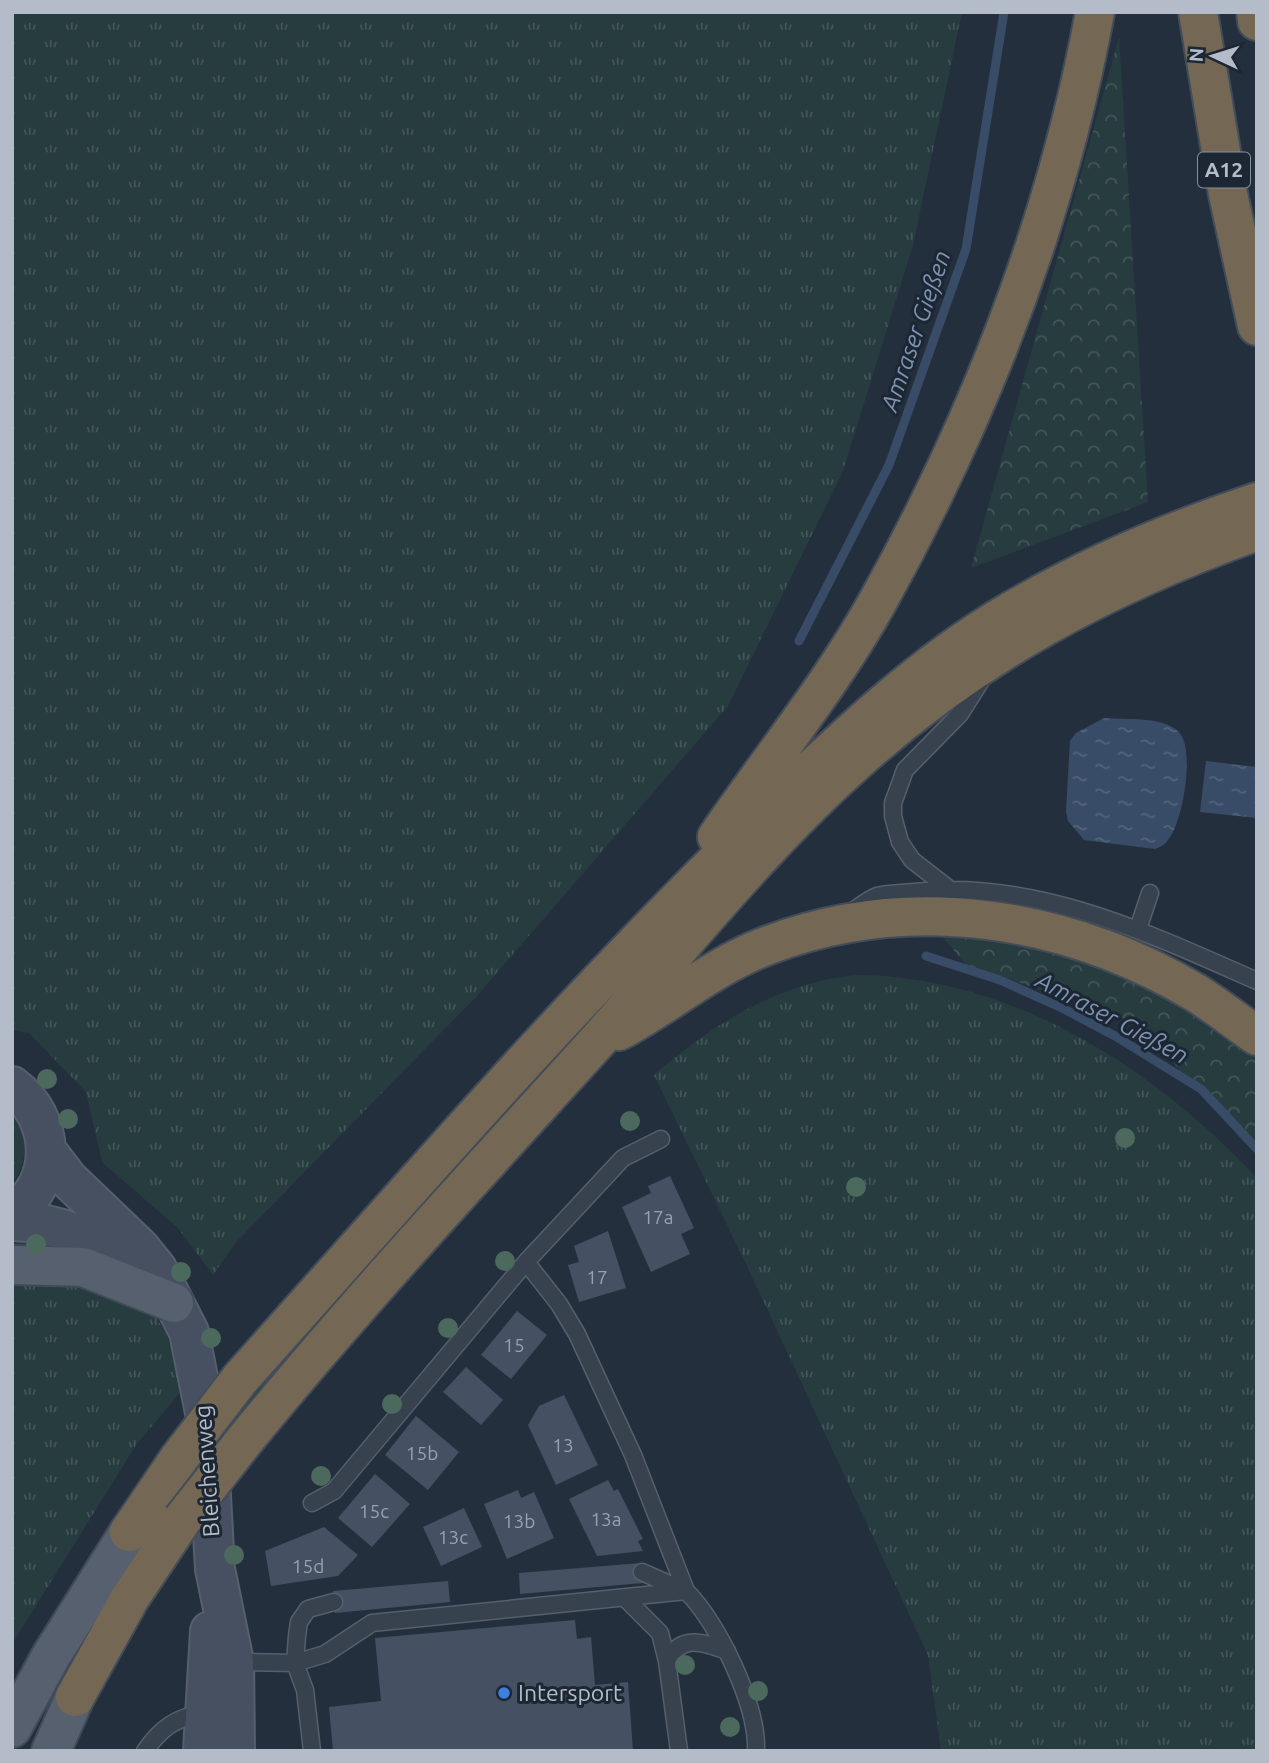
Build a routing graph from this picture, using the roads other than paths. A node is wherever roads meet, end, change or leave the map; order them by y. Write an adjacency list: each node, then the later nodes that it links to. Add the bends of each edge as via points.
1 (1095, 12): 11 (highway, via 1068,139 1035,249 956,449 878,602 826,685)
2 (1198, 12): 5 (highway, A12, via 1227,194)
3 (1256, 12): 4 (highway)
4 (1257, 21)
5 (1257, 326)
6 (1257, 502): 11 (highway, via 1102,563 1012,610 961,644 864,718)
7 (1257, 531): 8 (highway, via 1121,585)
8 (995, 655): 9 (lane, via 970,702 914,758 895,790 892,816 900,842 912,860); 16 (highway, via 920,707 824,792 700,921)
9 (948, 888): 12 (lane, via 875,896); 13 (lane, via 1015,894)
10 (1150, 893): 13 (lane)
11 (666, 910): 26 (highway, bridge, via 240,1379)
12 (830, 926): 15 (highway, via 889,916 949,915 1066,935 1132,960 1196,993); 16 (highway, via 736,959)
13 (1138, 929): 14 (lane)
14 (1257, 981)
15 (1257, 1036)
16 (596, 1043): 37 (highway, bridge, via 424,1229 244,1441 182,1520 130,1598)
17 (12, 1086): 19 (main road, via 39,1116)
18 (661, 1139): 22 (lane, via 623,1158)
19 (46, 1150): 20 (main road, via 37,1187); 24 (main road, Bleichenweg, via 68,1179 140,1248)
20 (12, 1213)
21 (12, 1221): 24 (main road, via 48,1223 87,1237 134,1268)
22 (526, 1262): 25 (lane, via 334,1491); 29 (lane, via 577,1334 634,1455)
23 (12, 1265): 24 (main road, via 83,1268)
24 (181, 1317): 27 (main road, Bleichenweg, via 208,1423)
25 (312, 1503)
26 (129, 1532): 36 (main road)
27 (215, 1569): 34 (main road, Bleichenweg); 38 (main road, Bleichenweg)
28 (642, 1572): 29 (lane)
29 (686, 1591): 30 (lane); 32 (lane, via 702,1606)
30 (626, 1599): 33 (lane, via 660,1633); 35 (lane, via 372,1623 325,1654)
31 (334, 1602): 35 (lane, via 308,1609 299,1622)
32 (727, 1651): 33 (lane, via 685,1642 674,1648); 46 (lane, via 744,1692)
33 (667, 1661): 45 (lane)
34 (233, 1662): 35 (lane); 43 (main road, Bleichenweg)
35 (295, 1662): 44 (lane, via 305,1690)
36 (23, 1694): 39 (main road)
37 (75, 1697): 40 (main road)
38 (205, 1713): 41 (lane, via 183,1716 161,1729); 42 (main road, Bleichenweg)
39 (12, 1728)
40 (51, 1751)
41 (145, 1751)
42 (203, 1751)
43 (234, 1751)
44 (312, 1751)
45 (680, 1751)
46 (756, 1751)

